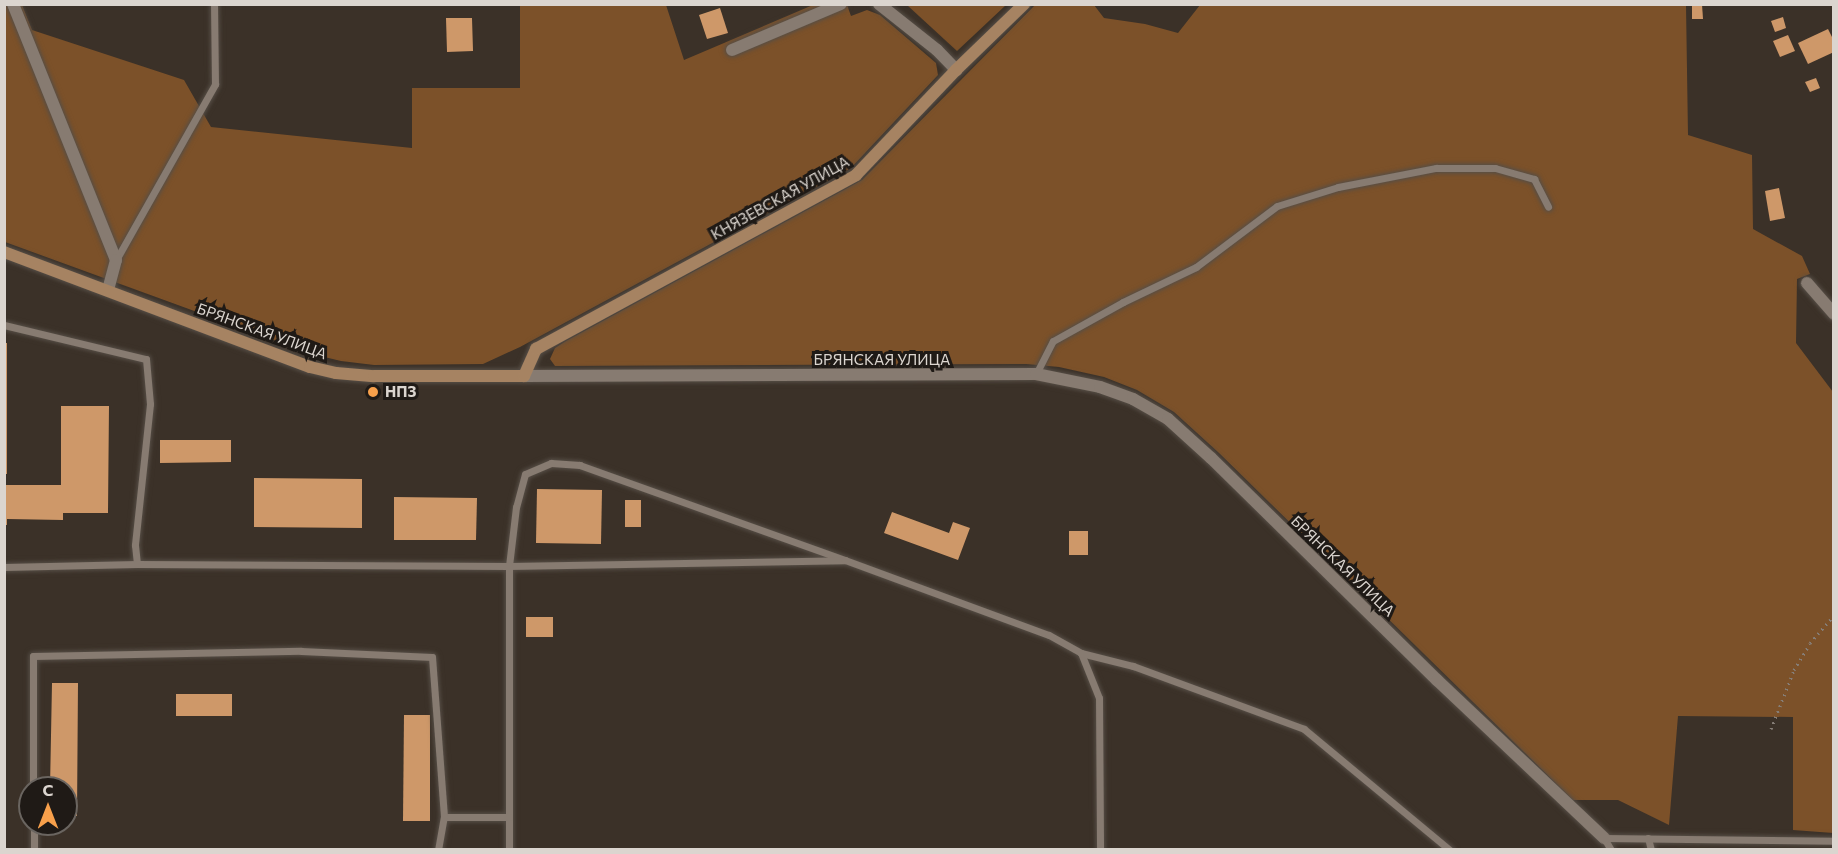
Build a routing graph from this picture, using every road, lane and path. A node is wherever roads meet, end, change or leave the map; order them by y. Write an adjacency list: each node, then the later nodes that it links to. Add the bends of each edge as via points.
1 (13, 4): 10 (street)
2 (214, 4): 10 (lane, via 215,84)
3 (841, 4): 6 (street)
4 (879, 4): 7 (street)
5 (1024, 4): 7 (street, КНЯЗЕВСКАЯ УЛИЦА)
6 (732, 50)
7 (956, 70): 16 (street, КНЯЗЕВСКАЯ УЛИЦА, via 856,175 536,349)
8 (1548, 207): 15 (lane, via 1534,179 1495,168 1436,168 1338,187 1277,206 1196,267 1053,341)
9 (4, 252): 12 (street, БРЯНСКАЯ УЛИЦА)
10 (116, 260): 12 (street)
11 (1807, 283): 13 (street)
12 (108, 290): 16 (street, БРЯНСКАЯ УЛИЦА, via 310,367 336,373)
13 (1833, 314)
14 (4, 325): 18 (lane, via 146,359 150,405 135,545)
15 (1036, 374): 16 (street, БРЯНСКАЯ УЛИЦА); 29 (street, БРЯНСКАЯ УЛИЦА, via 1100,387 1133,399 1168,419)
16 (524, 376)
17 (844, 560): 19 (lane); 19 (lane, via 580,465 551,463 525,474 516,507); 22 (lane, via 1050,635)
18 (137, 564): 19 (lane); 20 (lane)
19 (509, 566): 26 (lane)
20 (4, 567)
21 (1833, 615): 23 (path, via 1794,670)
22 (1082, 654): 32 (lane, via 1099,698); 33 (lane, via 1133,666 1304,729)
23 (1771, 729)
24 (33, 776): 25 (lane, via 33,656 301,651 432,657)
25 (444, 817): 26 (lane); 30 (lane)
26 (509, 817): 31 (lane)
27 (1648, 838): 28 (lane); 29 (lane); 34 (lane)
28 (1833, 841)
29 (1607, 844)
30 (438, 849)
31 (509, 849)
32 (1100, 849)
33 (1450, 849)
34 (1651, 849)

